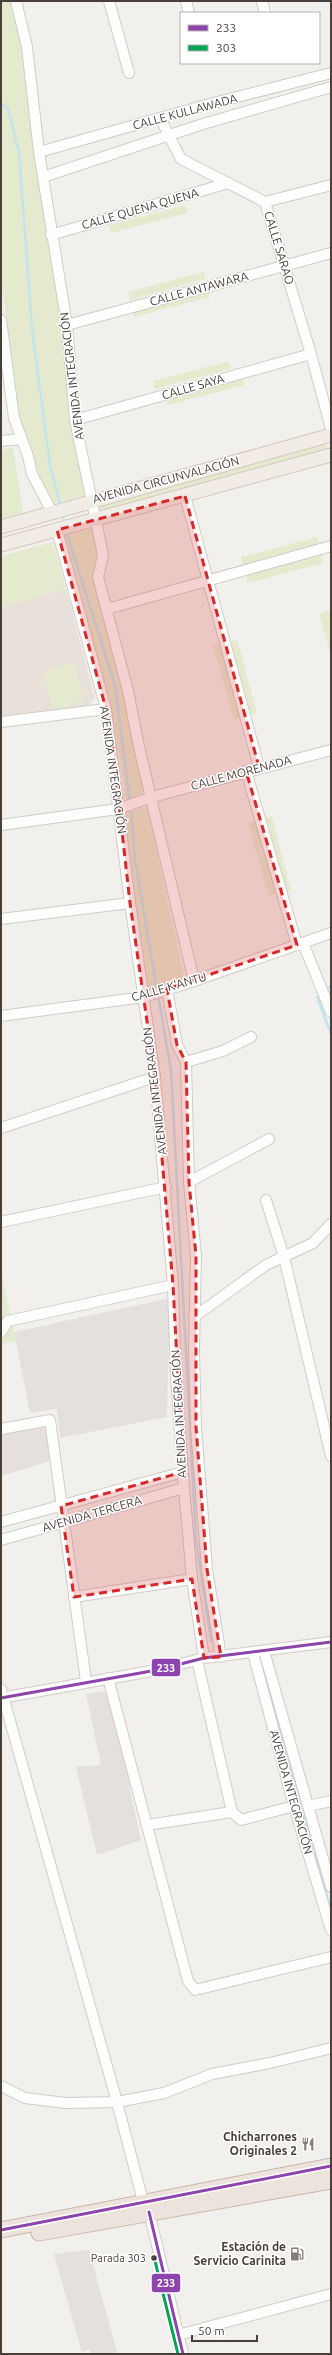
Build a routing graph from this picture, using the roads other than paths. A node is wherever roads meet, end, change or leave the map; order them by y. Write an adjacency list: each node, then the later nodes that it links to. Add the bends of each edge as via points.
1 (16, 1): 12 (street, AVENIDA INTEGRACIÓN, via 27,47)
2 (108, 1): 7 (street)
3 (186, 1): 5 (street)
4 (262, 1): 6 (street)
5 (189, 12)
6 (265, 12)
7 (129, 73)
8 (331, 73): 10 (street, CALLE KULLAWADA)
9 (331, 87): 11 (street)
10 (160, 118): 11 (street, CALLE SARAO); 12 (street, CALLE KULLAWADA)
11 (170, 136): 13 (street); 14 (street, CALLE SARAO, via 181,159)
12 (39, 152): 13 (street, AVENIDA INTEGRACIÓN)
13 (43, 176): 17 (street, AVENIDA INTEGRACIÓN)
14 (228, 183): 16 (street, CALLE SARAO); 17 (street, CALLE QUENA QUENA)
15 (331, 185): 16 (street)
16 (265, 202): 19 (street, CALLE SARAO)
17 (51, 235): 21 (street, AVENIDA INTEGRACIÓN)
18 (331, 253): 19 (street, CALLE ANTAWARA)
19 (284, 266): 21 (street, CALLE ANTAWARA); 23 (street, CALLE SARAO)
20 (1, 320): 22 (street)
21 (67, 325): 24 (street, AVENIDA INTEGRACIÓN)
22 (2, 343): 27 (street, via 14,418)
23 (311, 354): 24 (street, CALLE SAYA); 25 (street, CALLE SARAO)
24 (75, 420): 31 (street, AVENIDA INTEGRACIÓN)
25 (331, 429)
26 (331, 435): 31 (main road, AVENIDA CIRCUNVALACIÓN)
27 (21, 439): 28 (street); 32 (street, via 32,474)
28 (1, 441)
29 (331, 456): 30 (main road, AVENIDA CIRCUNVALACIÓN)
30 (185, 496): 33 (main road, AVENIDA CIRCUNVALACIÓN); 38 (street)
31 (91, 501): 32 (main road, AVENIDA CIRCUNVALACIÓN); 33 (street, AVENIDA INTEGRACIÓN)
32 (59, 511): 34 (main road, AVENIDA CIRCUNVALACIÓN)
33 (97, 520): 35 (main road, AVENIDA CIRCUNVALACIÓN); 39 (street, AVENIDA INTEGRACIÓN, via 103,555 98,577)
34 (1, 527)
35 (64, 528): 36 (main road, AVENIDA CIRCUNVALACIÓN); 40 (street, AVENIDA INTEGRACIÓN)
36 (1, 545)
37 (331, 546): 38 (street)
38 (208, 580): 39 (street); 43 (street)
39 (107, 609): 45 (street, AVENIDA INTEGRACIÓN)
40 (106, 709): 41 (street); 46 (street, AVENIDA INTEGRACIÓN)
41 (1, 722)
42 (331, 750): 43 (street, CALLE MORENADA)
43 (259, 767): 44 (street, CALLE MORENADA)
44 (246, 771): 45 (street, CALLE MORENADA); 51 (street)
45 (152, 797): 46 (street, CALLE MORENADA); 52 (street, AVENIDA INTEGRACIÓN)
46 (118, 809): 47 (street, CALLE MORENADA); 48 (street, AVENIDA INTEGRACIÓN)
47 (1, 825)
48 (130, 903): 49 (street); 54 (street, AVENIDA INTEGRACIÓN)
49 (1, 919)
50 (331, 933): 51 (street, CALLE K'ANTU)
51 (300, 944): 52 (street, CALLE K'ANTU); 55 (street)
52 (194, 982): 53 (street, CALLE K'ANTU)
53 (161, 991): 54 (street, CALLE K'ANTU); 58 (street, AVENIDA INTEGRACIÓN, via 177,1045)
54 (144, 996): 56 (street, CALLE K'ANTU); 59 (street, AVENIDA INTEGRACIÓN)
55 (331, 1012)
56 (1, 1016)
57 (251, 1037): 58 (street, via 223,1051)
58 (186, 1062): 62 (street, AVENIDA INTEGRACIÓN)
59 (155, 1077): 60 (street); 63 (street, AVENIDA INTEGRACIÓN)
60 (1, 1128)
61 (269, 1139): 62 (street)
62 (189, 1182): 69 (street, AVENIDA INTEGRACIÓN, via 196,1256)
63 (166, 1187): 65 (street); 68 (street, AVENIDA INTEGRACIÓN)
64 (266, 1200): 67 (street)
65 (1, 1222)
66 (331, 1224): 67 (street, via 313,1243)
67 (284, 1257): 69 (street, via 266,1265); 72 (street)
68 (173, 1285): 70 (street, via 8,1321); 73 (street, AVENIDA INTEGRACIÓN)
69 (194, 1316): 84 (street, AVENIDA INTEGRACIÓN, via 196,1427 207,1570)
70 (1, 1332)
71 (1, 1428): 75 (street, via 50,1420)
72 (330, 1457)
73 (183, 1472): 74 (street, AVENIDA INTEGRACIÓN); 75 (street, AVENIDA TERCERA)
74 (184, 1488): 77 (street, AVENIDA TERCERA); 79 (street, AVENIDA INTEGRACIÓN)
75 (61, 1506): 76 (street, AVENIDA TERCERA); 77 (street)
76 (1, 1522)
77 (64, 1523): 78 (street, AVENIDA TERCERA); 80 (street)
78 (1, 1540)
79 (192, 1579): 80 (street); 85 (street, AVENIDA INTEGRACIÓN)
80 (74, 1597): 87 (street)
81 (331, 1642): 82 (street)
82 (264, 1651): 83 (street); 91 (street, AVENIDA INTEGRACIÓN)
83 (253, 1653): 84 (street); 90 (street, AVENIDA INTEGRACIÓN)
84 (221, 1657): 85 (street)
85 (201, 1660): 86 (street); 92 (street, AVENIDA INTEGRACIÓN)
86 (108, 1678): 87 (street); 93 (street)
87 (86, 1681): 88 (street)
88 (2, 1695): 99 (street)
89 (331, 1801): 91 (street)
90 (294, 1806): 92 (street, via 241,1820); 95 (street, AVENIDA INTEGRACIÓN)
91 (308, 1806): 94 (street, AVENIDA INTEGRACIÓN)
92 (232, 1812): 93 (street)
93 (147, 1825): 96 (street, via 188,1981 195,1990)
94 (331, 1887)
95 (331, 1930)
96 (331, 1957)
97 (331, 2048): 99 (street, via 212,2074 164,2093)
98 (1, 2086): 99 (street, via 25,2098 66,2103)
99 (117, 2102): 102 (street)
100 (331, 2166): 102 (highway)
101 (331, 2180): 102 (highway)
102 (146, 2207): 103 (highway); 104 (highway); 106 (street)
103 (1, 2230)
104 (1, 2241)
105 (331, 2294): 106 (street)
106 (178, 2335): 107 (street)
107 (182, 2354)

